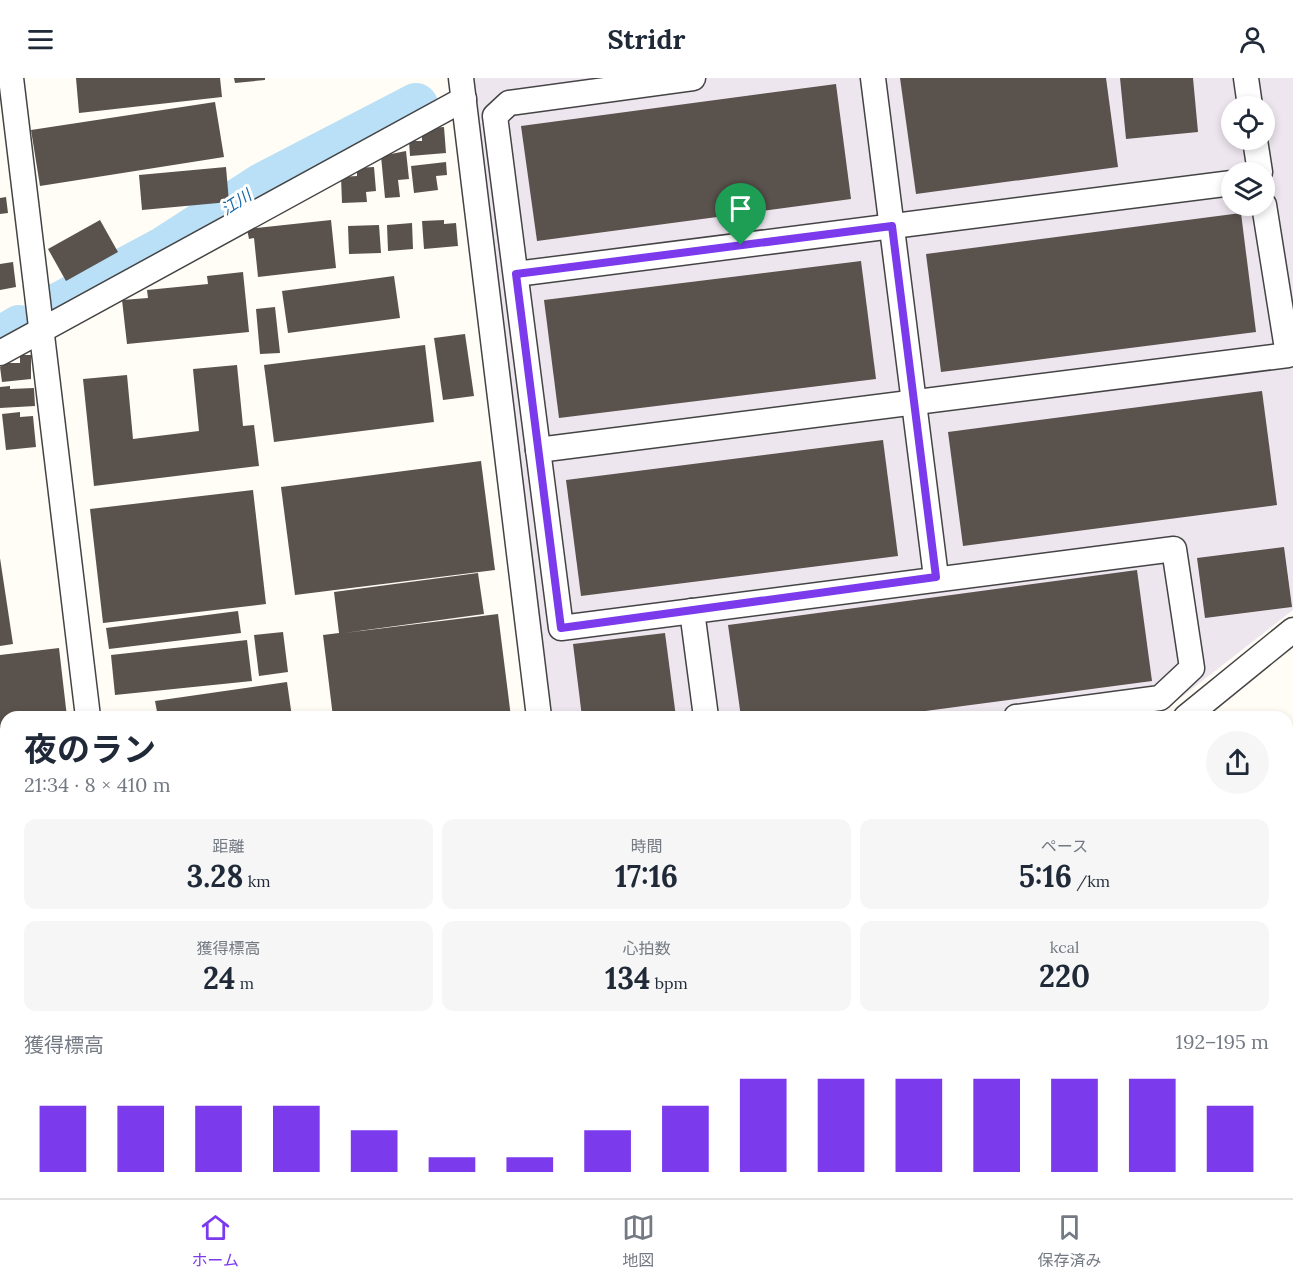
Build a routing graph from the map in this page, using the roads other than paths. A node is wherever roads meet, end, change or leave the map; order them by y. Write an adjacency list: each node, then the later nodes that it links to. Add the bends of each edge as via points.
1 (11, 78): 11 (street)
2 (693, 78): 10 (street, via 508,103 495,116)
3 (873, 78): 9 (street)
4 (1246, 78): 6 (street)
5 (463, 89): 11 (street); 19 (street)
6 (1249, 96)
7 (1221, 184): 9 (street)
8 (1266, 216): 13 (street, via 1288,355)
9 (892, 226): 10 (street); 13 (street)
10 (516, 274): 14 (street)
11 (40, 330): 12 (street); 18 (street)
12 (0, 353)
13 (914, 402): 14 (street); 15 (street)
14 (538, 450): 16 (street, via 561,628)
15 (936, 577): 16 (street); 21 (street, via 1174,549 1192,668 1160,698)
16 (692, 611): 20 (street)
17 (1293, 630): 22 (street)
18 (87, 711)
19 (538, 711)
20 (705, 711)
21 (1061, 711)
22 (1192, 711)

